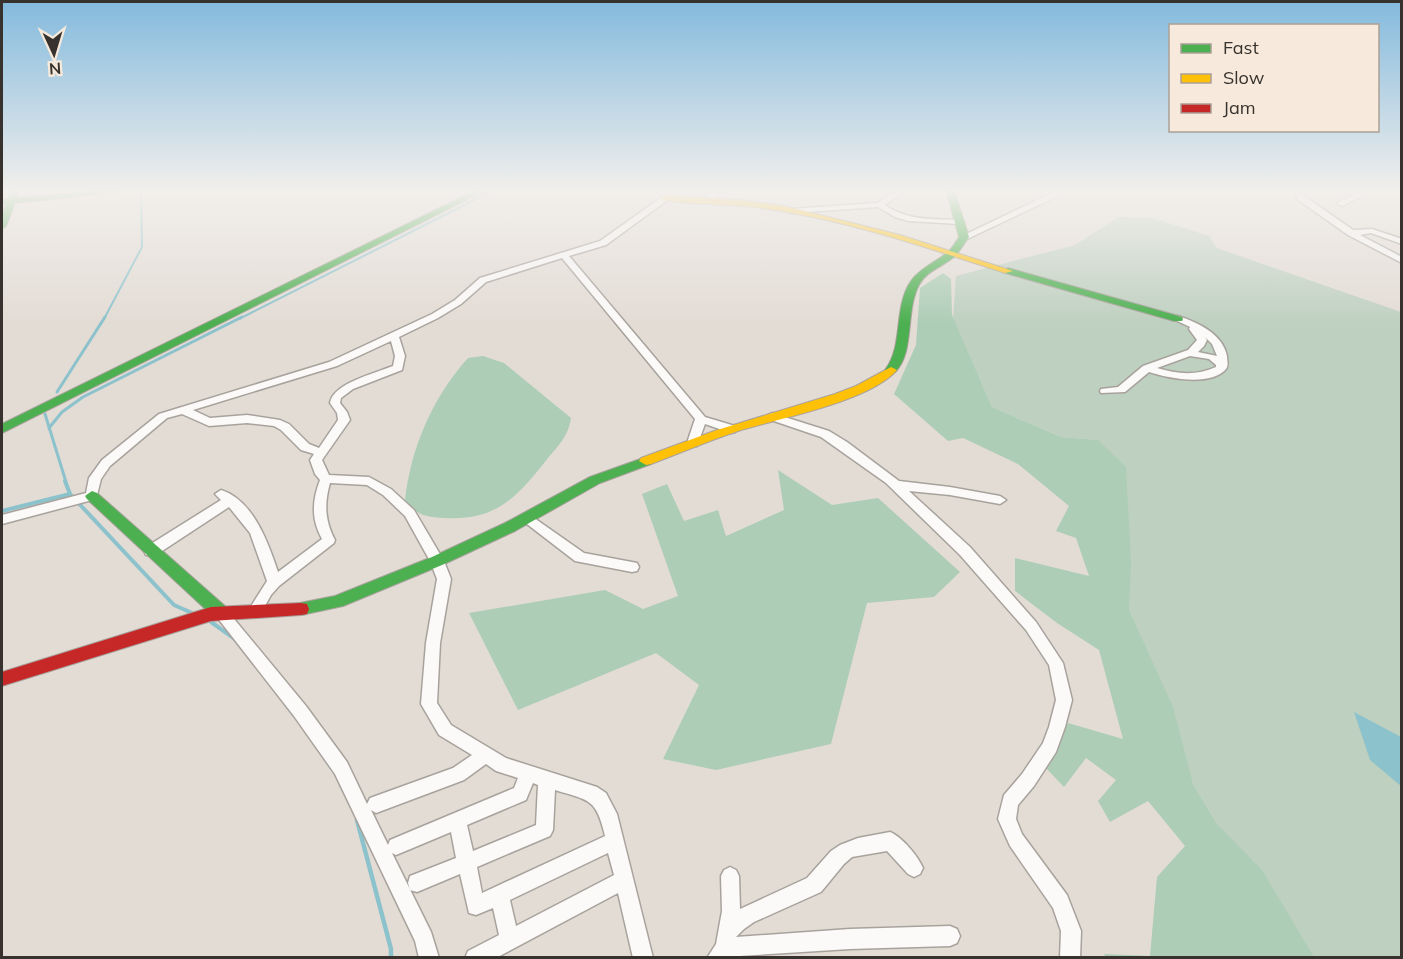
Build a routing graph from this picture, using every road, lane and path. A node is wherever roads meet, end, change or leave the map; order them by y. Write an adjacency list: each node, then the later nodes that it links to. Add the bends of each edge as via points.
1 (392, 235): 21 (street)
2 (614, 235): 10 (street)
3 (882, 235): 9 (street)
4 (969, 235): 7 (street)
5 (1353, 235): 11 (street)
6 (1381, 235): 8 (street)
7 (964, 237): 9 (street)
8 (1401, 243)
9 (952, 253): 12 (street); 19 (street, via 926,270 909,293 901,351 891,373 862,389)
10 (566, 256): 13 (street, via 483,280 458,302); 20 (street)
11 (1401, 261)
12 (1178, 319): 14 (street, via 1193,328 1202,340); 15 (street, via 1201,328 1214,340)
13 (393, 336): 18 (street, via 333,364); 24 (street, via 400,356 398,368 340,393 335,403 344,420)
14 (1189, 353): 15 (street, via 1202,353); 16 (street)
15 (1223, 365): 16 (street, via 1214,373 1195,378 1175,377)
16 (1147, 368): 17 (street, via 1121,390)
17 (1105, 391)
18 (181, 409): 24 (street, via 209,422 247,419 276,423 305,447); 27 (street, via 163,416 106,463)
19 (772, 417): 22 (street); 26 (street, via 825,434)
20 (701, 419): 22 (street); 23 (street)
21 (2, 429)
22 (731, 429): 23 (street)
23 (693, 443): 29 (street, via 595,480)
24 (320, 452): 25 (street, via 316,460)
25 (326, 478): 32 (street, via 369,481 387,492 410,513); 34 (street, via 318,513 329,540)
26 (895, 485): 28 (street); 57 (street, via 966,551 1031,626 1056,663 1064,700 1057,727 1050,747 1010,801 1007,819 1016,840 1060,902 1071,930)
27 (88, 497): 30 (street); 31 (street)
28 (1000, 500)
29 (527, 518): 32 (street); 33 (street, via 580,557)
30 (2, 519)
31 (152, 550): 34 (street, via 226,497 253,524); 36 (street)
32 (437, 561): 35 (street, via 337,602 309,609); 38 (street, via 444,579 433,643 429,704 445,730)
33 (632, 567)
34 (274, 582): 35 (street)
35 (255, 611): 36 (street)
36 (216, 613): 37 (street); 54 (street, via 300,711 341,768 424,939)
37 (2, 679)
38 (486, 755): 39 (street); 41 (street, via 458,774)
39 (528, 773): 40 (street); 42 (street, via 520,794)
40 (547, 779): 43 (street, via 600,799); 45 (street, via 544,830)
41 (376, 804)
42 (458, 820): 44 (street); 45 (street)
43 (614, 841): 48 (street); 50 (street)
44 (396, 846)
45 (468, 862): 49 (street); 50 (street, via 476,906)
46 (914, 868): 53 (street, via 890,841 841,854 813,885 741,918)
47 (730, 876): 53 (street, via 731,901)
48 (624, 880): 52 (street); 56 (street)
49 (417, 883)
50 (499, 895): 52 (street)
51 (950, 936): 53 (street)
52 (510, 939): 55 (street)
53 (723, 945)
54 (429, 957)
55 (475, 957)
56 (643, 957)
57 (1070, 957)

